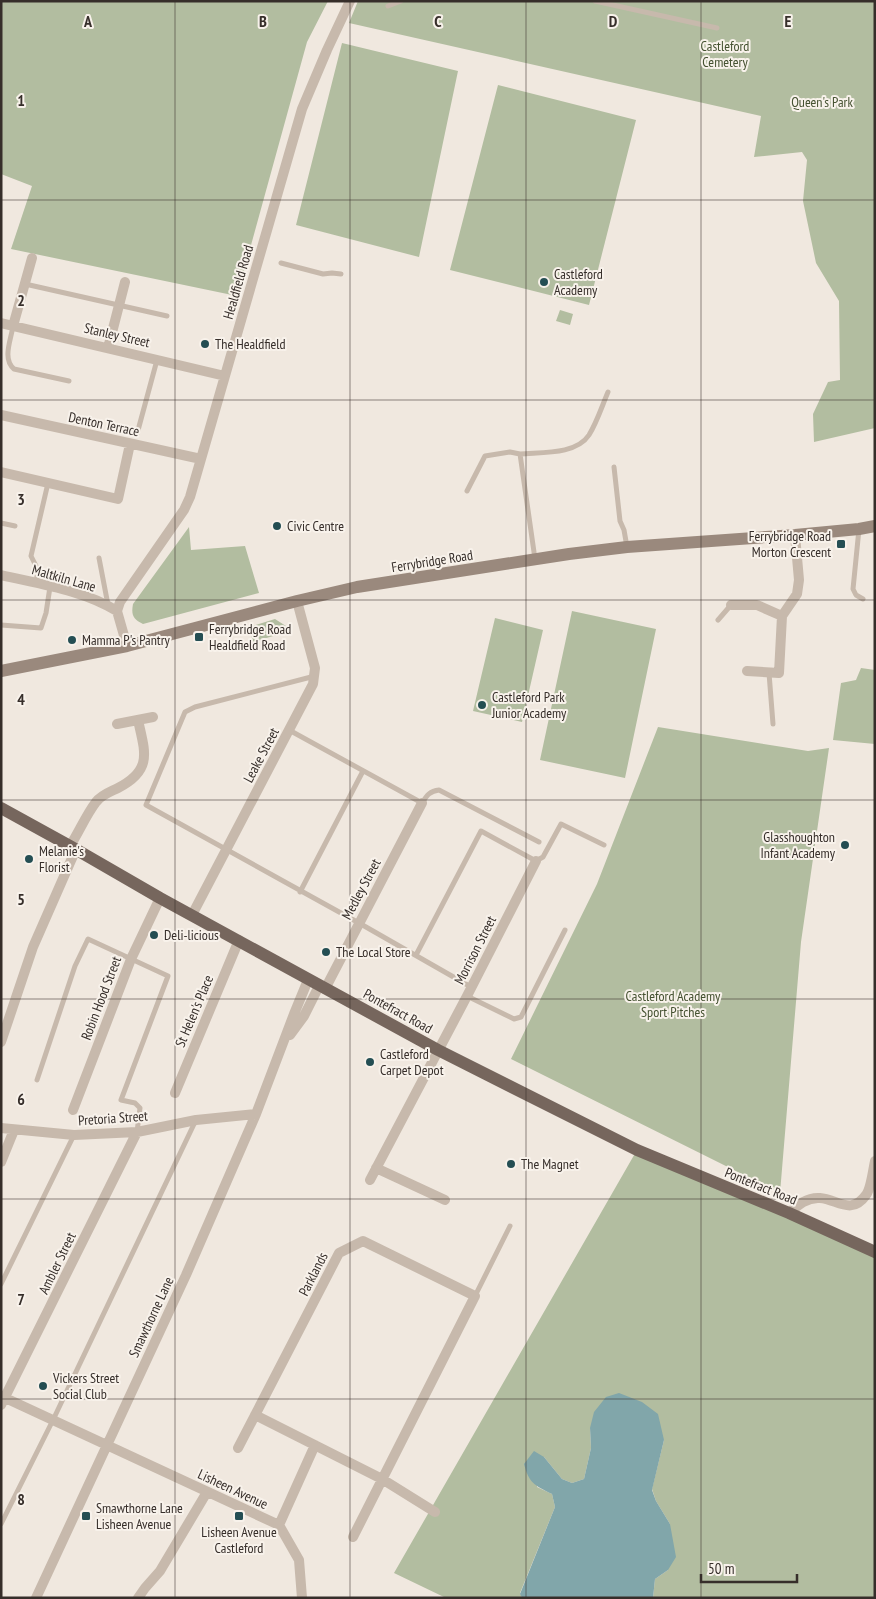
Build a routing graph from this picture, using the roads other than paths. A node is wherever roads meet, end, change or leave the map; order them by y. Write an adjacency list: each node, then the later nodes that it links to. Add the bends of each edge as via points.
1 (350, 1): 17 (street, Healdfield Road, via 302,109)
2 (401, 1): 4 (lane)
3 (595, 1): 5 (lane)
4 (388, 6)
5 (717, 28)
6 (32, 258): 10 (street)
7 (281, 263): 8 (lane, via 323,274)
8 (341, 274)
9 (125, 282): 11 (street)
10 (24, 284): 11 (lane); 14 (street)
11 (119, 305): 12 (lane); 15 (street)
12 (167, 316)
13 (1, 323): 14 (street, Stanley Street)
14 (13, 326): 15 (street, Stanley Street); 18 (lane, via 8,365 14,370)
15 (108, 348): 16 (street, Stanley Street)
16 (157, 359): 17 (street, Stanley Street); 21 (lane)
17 (225, 376): 24 (street, Healdfield Road)
18 (69, 381)
19 (608, 392): 23 (lane, via 589,435 581,443 556,451)
20 (1, 415): 22 (street, Denton Terrace)
21 (137, 434)
22 (130, 444): 24 (street, Denton Terrace); 27 (street, via 118,500)
23 (520, 454): 28 (lane, via 510,452 485,456); 36 (lane)
24 (202, 459): 43 (street, Healdfield Road, via 184,510)
25 (614, 467): 34 (lane, via 620,521)
26 (1, 472): 27 (street)
27 (48, 483): 38 (lane, via 31,556 38,570)
28 (467, 491)
29 (1, 523): 30 (lane)
30 (15, 526)
31 (875, 526): 32 (street, Ferrybridge Road)
32 (859, 529): 33 (street, Ferrybridge Road); 40 (lane, via 853,588)
33 (795, 535): 34 (street, Ferrybridge Road); 44 (street, via 797,594)
34 (627, 547): 36 (street, Ferrybridge Road)
35 (99, 558): 43 (lane)
36 (535, 560): 41 (street, Ferrybridge Road, via 358,587)
37 (1, 575): 38 (street, Maltkiln Lane)
38 (36, 583): 39 (street, Maltkiln Lane)
39 (50, 587): 43 (street, Maltkiln Lane, via 80,594); 46 (lane, via 41,628)
40 (863, 599)
41 (296, 601): 47 (street, Ferrybridge Road); 51 (street)
42 (731, 605): 44 (street, via 757,606); 45 (lane)
43 (113, 608): 47 (street)
44 (782, 616): 50 (street, via 779,673)
45 (718, 620)
46 (1, 625)
47 (127, 646): 48 (street, Ferrybridge Road)
48 (1, 671)
49 (746, 671): 50 (street)
50 (769, 673): 55 (lane)
51 (315, 676): 56 (street, Leake Street); 63 (lane, via 185,712 146,805)
52 (153, 717): 53 (street)
53 (138, 720): 54 (street); 62 (street, via 144,747 142,768 135,778 96,802)
54 (117, 724)
55 (773, 724)
56 (289, 730): 57 (lane); 63 (street, Leake Street)
57 (363, 771): 58 (lane); 65 (lane)
58 (422, 803): 60 (lane, via 432,791 439,790); 68 (street, Medley Street)
59 (1, 808): 62 (main road, Pontefract Road)
60 (539, 842)
61 (604, 845): 64 (lane, via 561,824 543,857)
62 (73, 848): 66 (main road, Pontefract Road); 75 (street, via 33,947)
63 (226, 850): 65 (lane); 67 (street, Leake Street)
64 (536, 861): 71 (lane, via 480,831); 74 (street, Morrison Street)
65 (300, 892): 68 (lane)
66 (160, 898): 67 (main road, Pontefract Road); 72 (street, Robin Hood Street)
67 (192, 915): 70 (main road, Pontefract Road)
68 (359, 923): 71 (lane); 73 (street, Medley Street)
69 (565, 930): 74 (lane, via 521,1017 514,1019)
70 (239, 940): 73 (main road, Pontefract Road); 78 (street, St Helen's Place)
71 (416, 955): 74 (lane)
72 (130, 959): 77 (lane, via 88,940 75,966); 79 (street, Robin Hood Street); 84 (lane, via 168,976 121,1100 135,1103 140,1108)
73 (317, 985): 76 (main road, Pontefract Road); 80 (street, Smawthorne Lane, via 294,1014)
74 (469, 992): 76 (street, Morrison Street)
75 (1, 1042)
76 (438, 1050): 88 (street, Morrison Street); 91 (main road, Pontefract Road, via 637,1150)
77 (38, 1080)
78 (175, 1093)
79 (72, 1110)
80 (256, 1114): 81 (street, Pretoria Street); 99 (street, Smawthorne Lane, via 186,1275)
81 (196, 1120): 84 (street, Pretoria Street); 98 (lane)
82 (1, 1128): 83 (street, Pretoria Street)
83 (14, 1130): 85 (street, Pretoria Street); 87 (street)
84 (137, 1132): 85 (street, Pretoria Street); 96 (street, Ambler Street)
85 (74, 1135): 94 (lane)
86 (875, 1161): 91 (street, via 867,1194 858,1203 845,1207 821,1198 811,1199)
87 (1, 1162)
88 (376, 1168): 89 (street, Morrison Street); 90 (street)
89 (370, 1180)
90 (445, 1200)
91 (789, 1213): 93 (main road, Pontefract Road)
92 (510, 1226): 95 (lane)
93 (875, 1252)
94 (1, 1284)
95 (475, 1296): 97 (street, Parklands, via 363,1241 339,1253); 102 (street)
96 (2, 1400): 98 (street, Lisheen Avenue)
97 (255, 1415): 100 (street); 101 (street, Parklands)
98 (53, 1420): 99 (street, Lisheen Avenue); 105 (lane)
99 (106, 1444): 103 (street, Lisheen Avenue); 108 (street, Smawthorne Lane)
100 (315, 1445): 102 (street); 106 (street)
101 (238, 1448)
102 (382, 1479): 104 (street); 107 (street)
103 (207, 1492): 106 (street, Lisheen Avenue); 109 (street, via 160,1570)
104 (435, 1512)
105 (1, 1524)
106 (279, 1525): 110 (street, Lisheen Avenue, via 298,1560)
107 (352, 1537)
108 (36, 1598)
109 (138, 1598)
110 (302, 1598)

